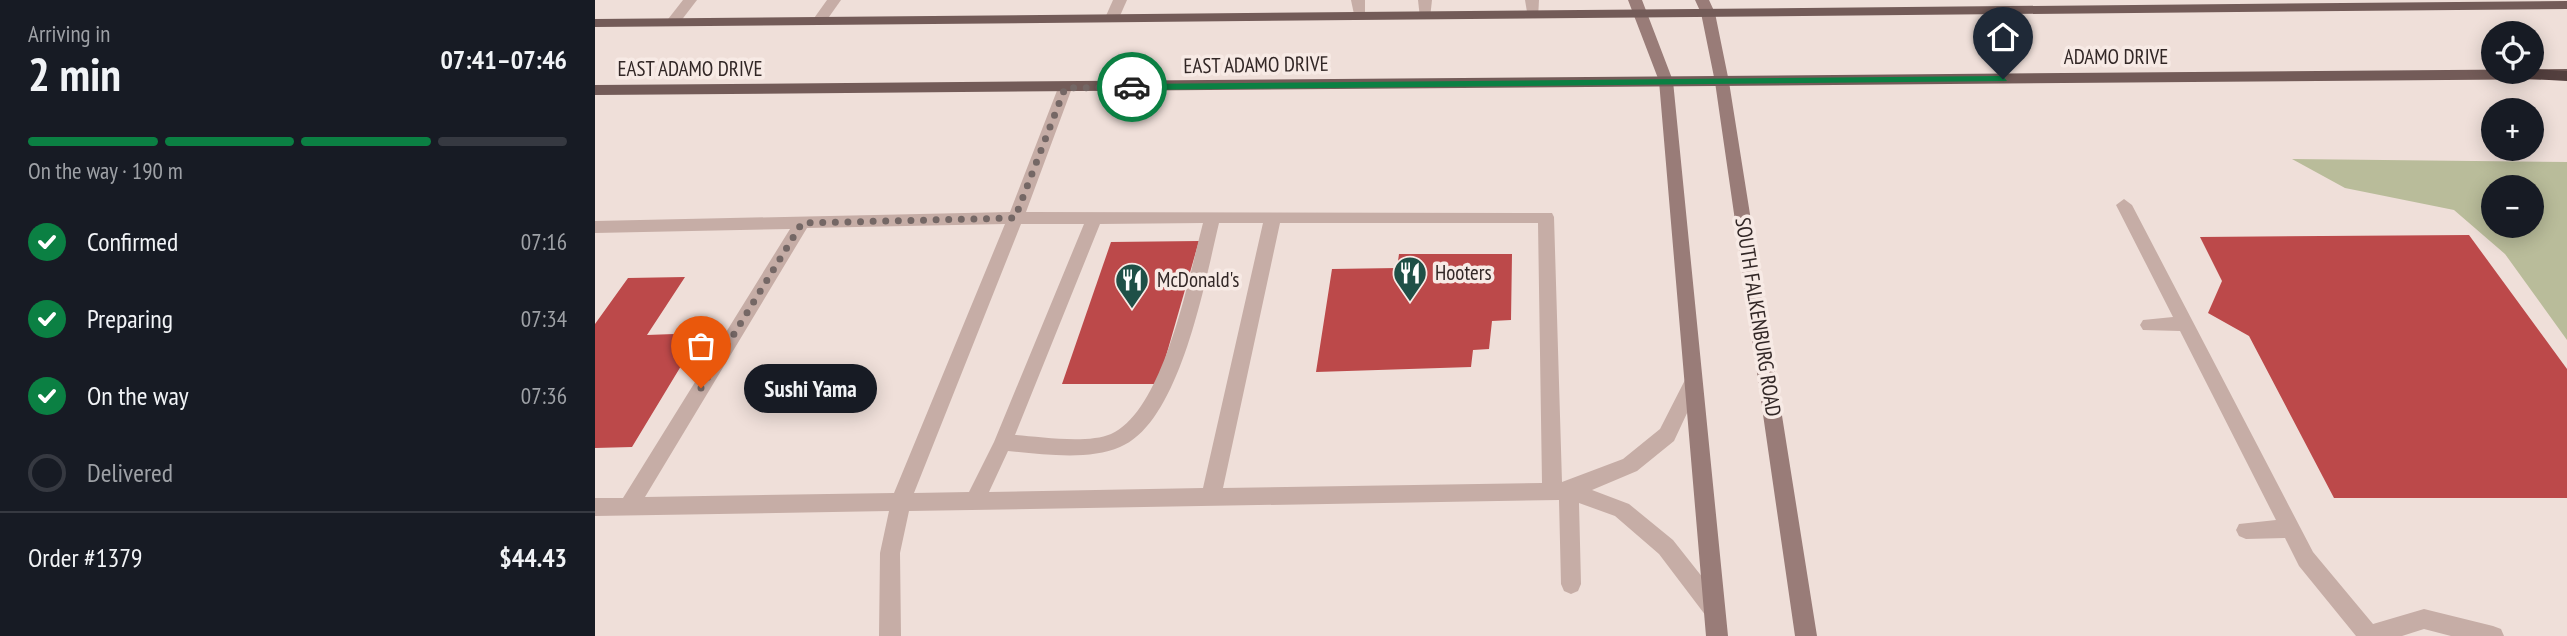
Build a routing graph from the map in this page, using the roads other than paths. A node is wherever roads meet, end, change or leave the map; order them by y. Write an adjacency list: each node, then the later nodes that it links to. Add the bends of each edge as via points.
1 (690, 0): 15 (lane)
2 (834, 0): 13 (lane)
3 (1120, 0): 12 (lane)
4 (1358, 0): 11 (lane)
5 (1425, 0): 10 (lane)
6 (2567, 5): 7 (main road)
7 (1705, 6): 9 (main road); 20 (street, SOUTH FALKENBURG ROAD)
8 (1532, 7): 9 (main road); 10 (main road)
9 (1638, 7): 19 (street)
10 (1425, 15): 11 (main road)
11 (1360, 16): 12 (main road)
12 (1112, 19): 13 (main road)
13 (819, 21): 15 (main road)
14 (595, 23): 15 (main road)
15 (672, 23)
16 (2481, 75): 20 (main road, ADAMO DRIVE)
17 (2544, 75): 18 (highway)
18 (2567, 75)
19 (1666, 81): 20 (main road, ADAMO DRIVE); 21 (main road, EAST ADAMO DRIVE); 32 (street)
20 (1722, 82): 46 (street, SOUTH FALKENBURG ROAD)
21 (1065, 88): 22 (main road, EAST ADAMO DRIVE); 26 (lane)
22 (595, 90)
23 (2124, 205): 30 (lane)
24 (1213, 217): 25 (lane); 27 (lane); 33 (lane, via 1176,345 1139,425 1112,442 1031,446)
25 (1273, 217): 34 (lane, via 1546,216); 35 (lane)
26 (1015, 218): 27 (lane); 28 (lane); 37 (lane)
27 (1094, 218): 33 (lane)
28 (802, 223): 29 (lane); 38 (lane)
29 (595, 227)
30 (2185, 324): 31 (lane); 40 (lane)
31 (2149, 325)
32 (1693, 382): 34 (lane, via 1667,435 1630,466); 43 (street)
33 (1003, 442): 36 (lane)
34 (1560, 491): 35 (lane); 42 (lane); 43 (lane, via 1622,510 1666,547)
35 (1211, 496): 36 (lane)
36 (975, 500): 37 (lane)
37 (901, 501): 38 (lane); 44 (lane, via 890,553)
38 (629, 506): 39 (lane)
39 (595, 507)
40 (2291, 529): 41 (lane); 47 (lane, via 2306,559)
41 (2246, 530)
42 (1570, 584)
43 (1714, 609): 45 (street)
44 (890, 636)
45 (1717, 636)
46 (1806, 636)
47 (2368, 636): 48 (lane, via 2424,619)
48 (2493, 636)

